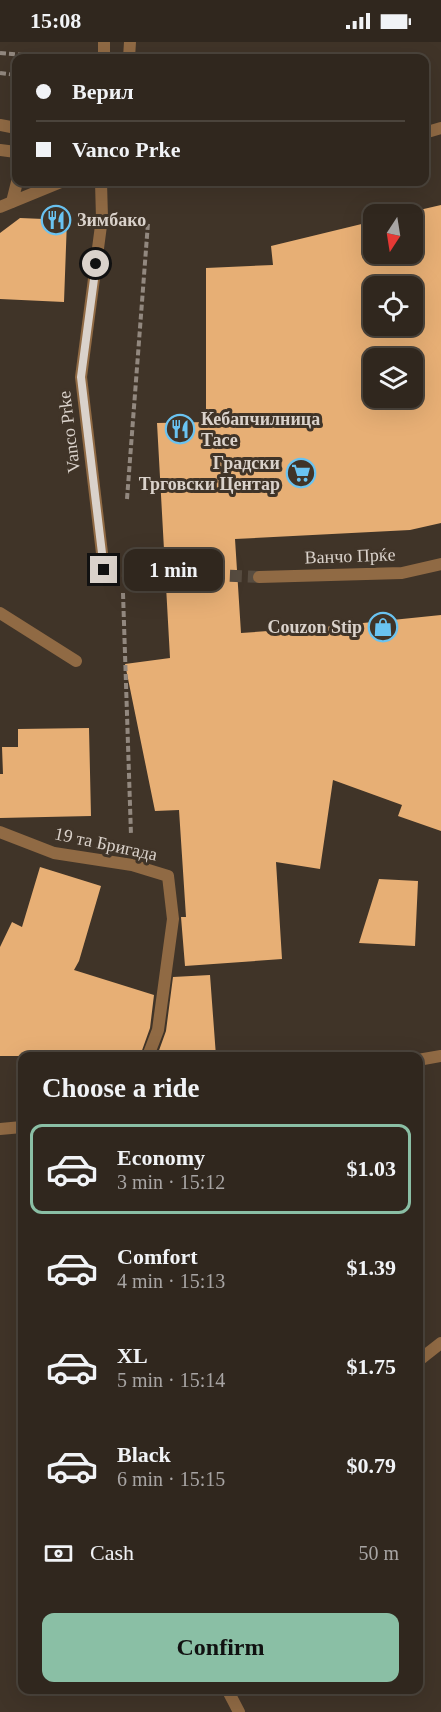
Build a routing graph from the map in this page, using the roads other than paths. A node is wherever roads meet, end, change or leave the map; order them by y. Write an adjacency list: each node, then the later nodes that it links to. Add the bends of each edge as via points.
1 (16, 186): 4 (street)
2 (51, 186): 4 (street)
3 (101, 186): 7 (street, Vanco Prke, via 102,218 81,377)
4 (12, 202): 5 (street)
5 (0, 207)
6 (441, 564): 8 (street, Ванчо Прќе, via 402,573)
7 (104, 570)
8 (260, 577)
9 (0, 613): 10 (street)
10 (76, 661)
11 (0, 832): 12 (street, 19 та Бригада, via 54,853 132,865 168,876 172,919 158,1030)
12 (150, 1052)
13 (441, 1056): 14 (street)
14 (423, 1059)
15 (18, 1127): 16 (street)
16 (0, 1129)
17 (441, 1343): 18 (street)
18 (423, 1357)
19 (230, 1694): 20 (street)
20 (239, 1712)

